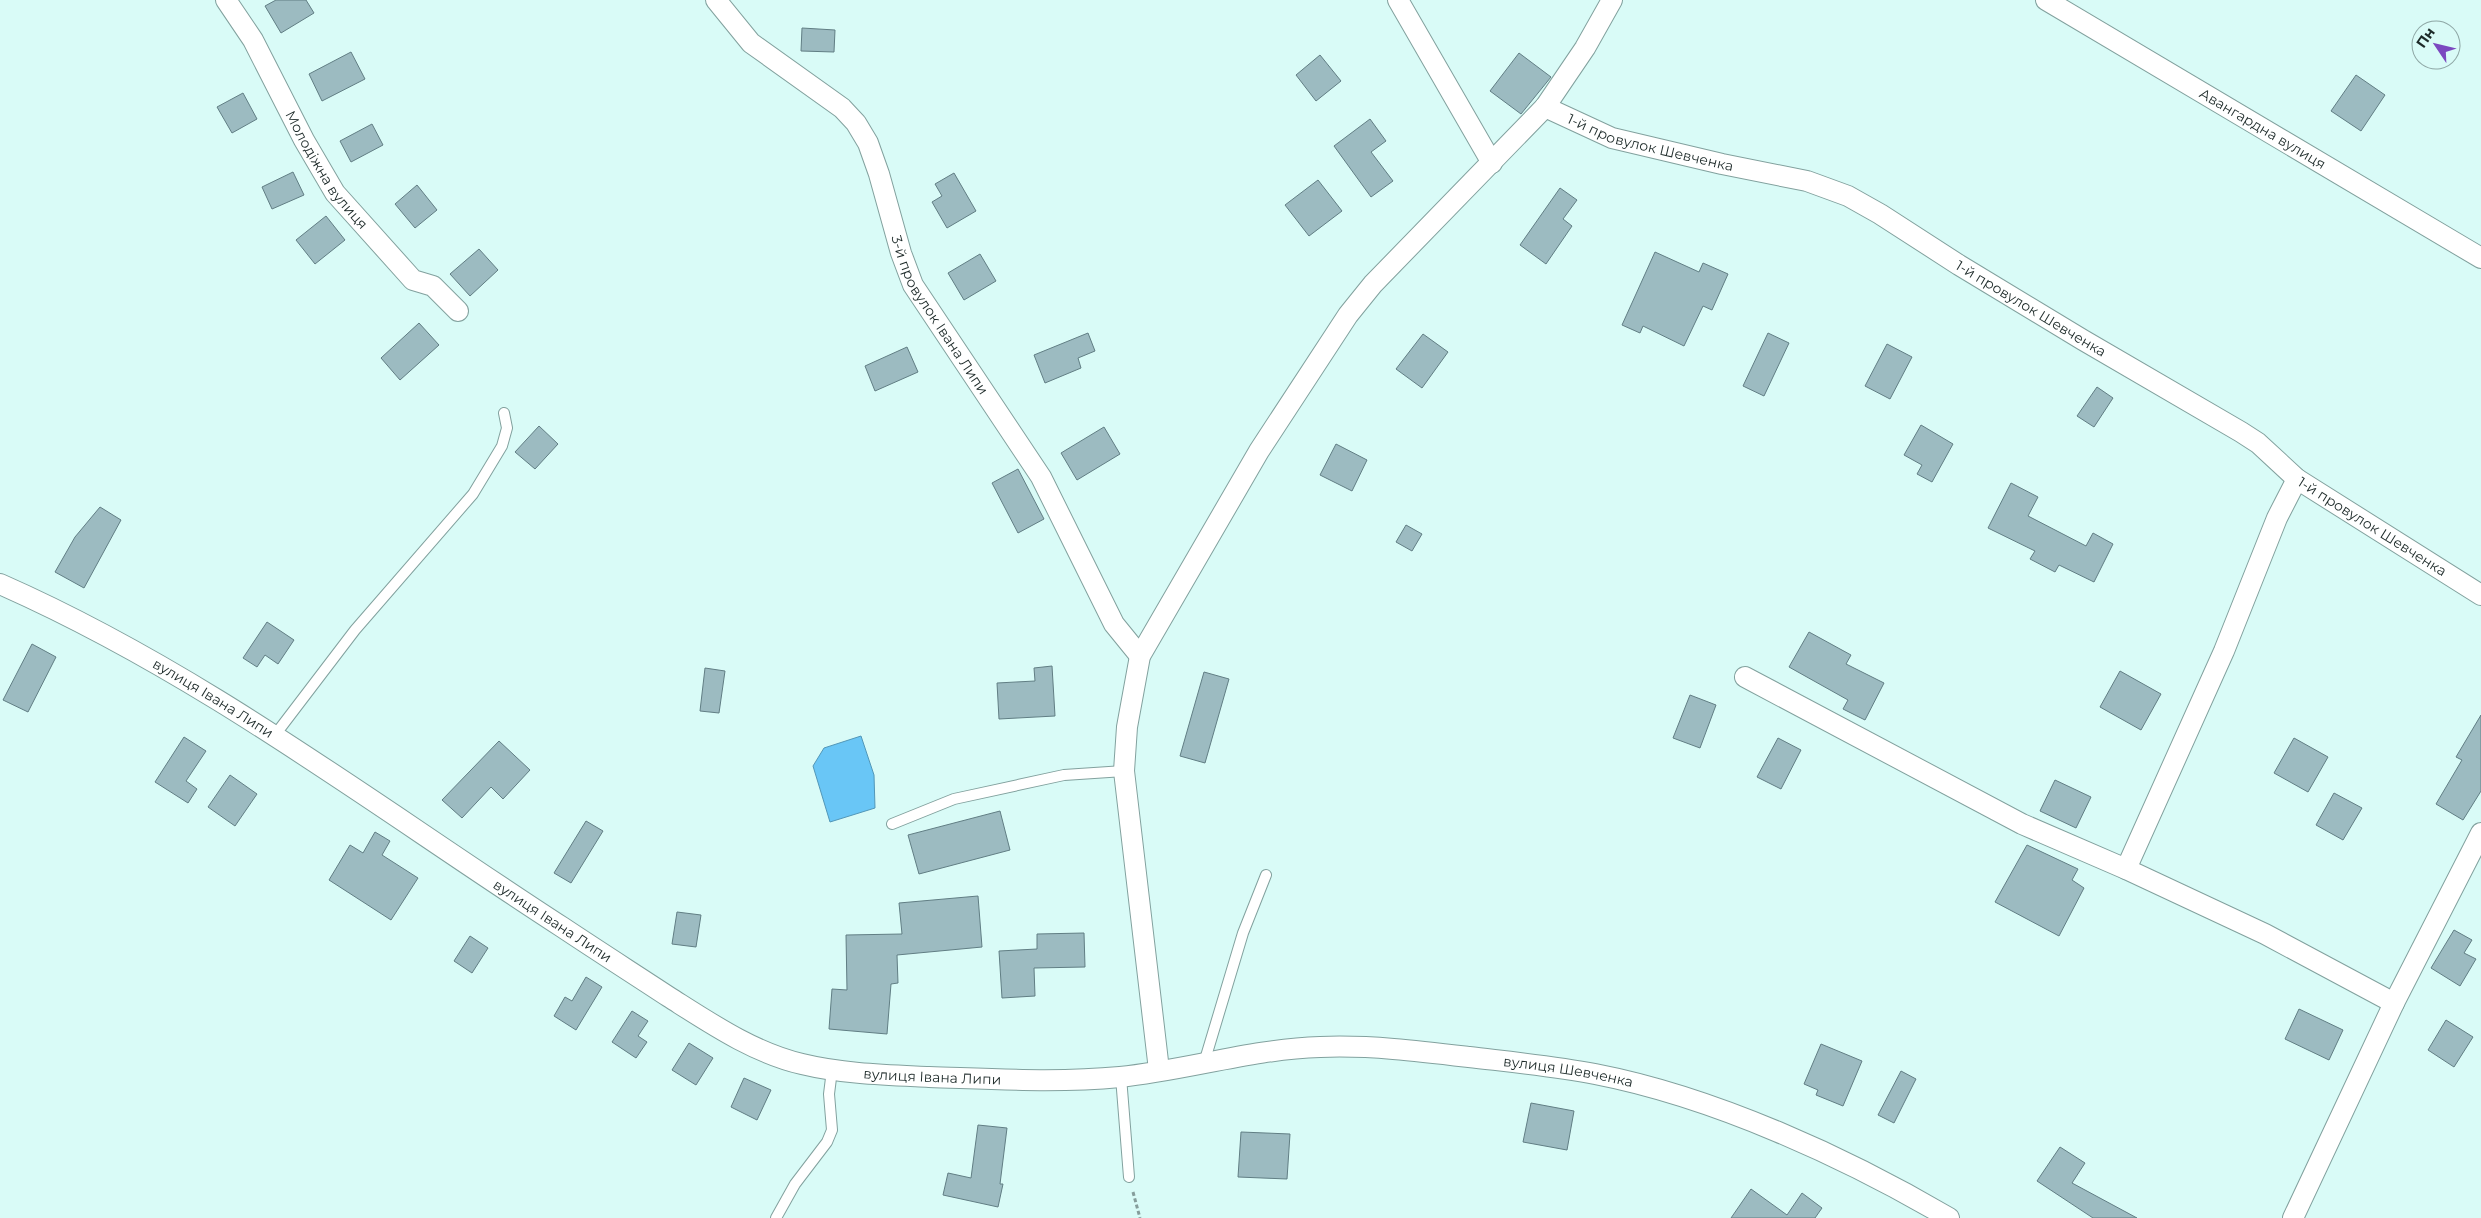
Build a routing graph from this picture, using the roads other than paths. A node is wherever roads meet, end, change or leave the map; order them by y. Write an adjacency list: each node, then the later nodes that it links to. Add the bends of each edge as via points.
1 (226, 0): 9 (street, Молодіжна вулиця, via 253,40 335,193 413,280 433,286)
2 (716, 0): 14 (street, 3-й провулок Івана Липи, via 751,43 842,108 856,124 868,143 913,284 1041,477 1114,624)
3 (1398, 0): 7 (street)
4 (1612, 0): 6 (street, via 1585,48)
5 (2046, 0): 8 (street, Авангардна вулиця)
6 (1545, 106): 7 (street); 11 (street, 1-й провулок Шевченка, via 1612,138 1807,181 1848,196 2241,432 2258,443)
7 (1492, 163): 14 (street, via 1373,284 1348,315 1259,451)
8 (2481, 258)
9 (458, 311)
10 (504, 413): 16 (lane, via 507,428 502,446 473,494 355,630)
11 (2296, 479): 13 (street, 1-й провулок Шевченка); 20 (street, via 2224,651)
12 (0, 584): 16 (street, вулиця Івана Липи, via 59,610 133,649)
13 (2481, 595)
14 (1140, 656): 17 (street, via 1127,727)
15 (1745, 677): 20 (street, via 2022,824)
16 (275, 736): 24 (street, вулиця Івана Липи, via 701,1018 780,1058)
17 (1124, 771): 18 (lane, via 1064,775 954,799); 25 (street)
18 (892, 824)
19 (2481, 833): 22 (street)
20 (2126, 869): 22 (street, via 2265,934)
21 (1266, 875): 23 (lane, via 1243,933)
22 (2394, 1004): 30 (street)
23 (1204, 1063): 25 (street, вулиця Шевченка); 29 (street, вулиця Шевченка, via 1310,1048 1356,1047 1446,1054 1595,1074 1678,1095 1779,1134 1847,1164)
24 (832, 1070): 26 (street, вулиця Івана Липи, via 992,1080); 28 (lane, via 832,1130 827,1142 794,1184)
25 (1159, 1070): 26 (street, вулиця Івана Липи)
26 (1121, 1076): 27 (lane)
27 (1128, 1177)
28 (776, 1218)
29 (1949, 1218)
30 (2293, 1218)

